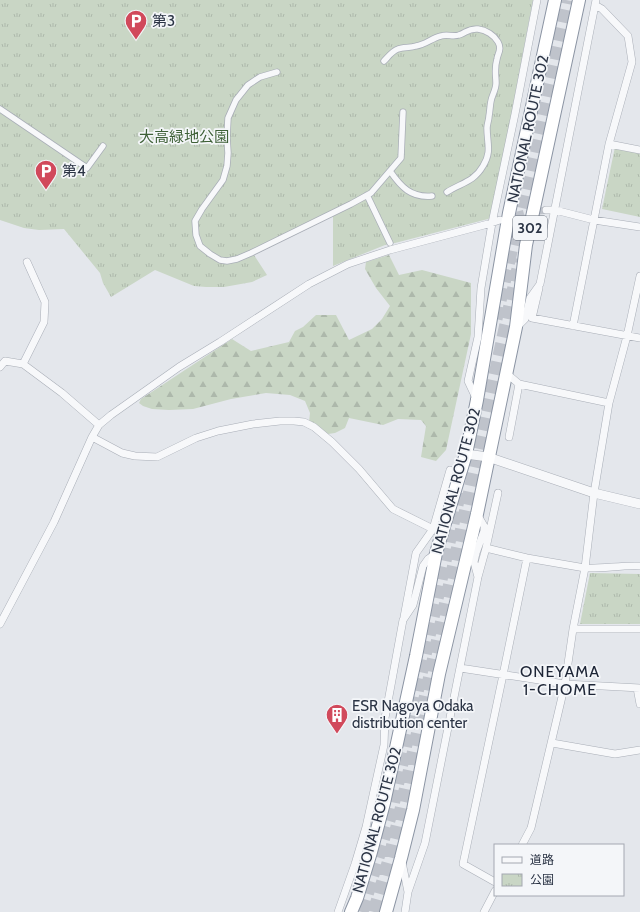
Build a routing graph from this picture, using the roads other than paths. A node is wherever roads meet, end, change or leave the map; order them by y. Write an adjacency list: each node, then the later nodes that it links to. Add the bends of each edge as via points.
1 (537, 0): 22 (street)
2 (555, 0): 37 (highway, NATIONAL ROUTE 302 / 302, via 509,213)
3 (579, 0): 30 (highway, NATIONAL ROUTE 302 / 302, via 526,245)
4 (596, 2): 7 (street, via 628,36); 19 (street)
5 (640, 60): 7 (street)
6 (384, 61): 15 (street, via 397,49 415,47 441,36 460,35 472,29 488,32 498,42 500,50 495,66 496,83 487,128 488,156 482,168 470,180)
7 (632, 62): 11 (street)
8 (277, 72): 16 (street, via 260,77 248,85 236,100 228,118 228,166 223,180 195,221 200,246 220,260 237,259)
9 (0, 109): 12 (street, via 87,168)
10 (403, 112): 14 (street, via 401,158)
11 (609, 144): 13 (street); 21 (street)
12 (103, 146)
13 (640, 150)
14 (390, 171): 16 (street); 17 (street, via 400,185 410,192 420,196)
15 (447, 192)
16 (367, 195): 24 (street)
17 (432, 196)
18 (546, 210): 19 (street)
19 (555, 210): 21 (street); 27 (street)
20 (500, 220): 22 (street)
21 (594, 220): 23 (street); 29 (street)
22 (492, 223): 37 (street, via 481,288 478,337 468,381); 39 (street, via 390,250 348,264 309,284 179,367)
23 (640, 227)
24 (390, 243)
25 (27, 262): 33 (street, via 44,302 44,322)
26 (640, 276): 28 (street)
27 (540, 284): 29 (street, via 532,318); 30 (street, via 530,298 525,320)
28 (639, 285): 31 (street)
29 (573, 326): 31 (street)
30 (516, 328): 35 (highway, NATIONAL ROUTE 302 / 302)
31 (627, 336): 32 (street); 38 (street)
32 (640, 338)
33 (23, 364): 34 (street, via 5,361); 39 (street)
34 (0, 367)
35 (506, 373): 36 (street); 43 (highway, NATIONAL ROUTE 302 / 302)
36 (519, 384): 38 (street); 41 (street)
37 (477, 400): 42 (highway, NATIONAL ROUTE 302 / 302)
38 (609, 403): 46 (street)
39 (99, 425): 40 (street)
40 (92, 437): 49 (street, via 122,453 157,457 196,438 218,431 280,421 304,422 332,442 393,509); 59 (street, via 54,522)
41 (509, 437)
42 (466, 454): 43 (street); 51 (highway, NATIONAL ROUTE 302 / 302)
43 (488, 457): 46 (street); 48 (highway, NATIONAL ROUTE 302 / 302)
44 (450, 470): 49 (street)
45 (498, 493): 50 (street)
46 (594, 493): 47 (street); 54 (street)
47 (640, 504)
48 (477, 514): 55 (street, via 484,526 474,562); 70 (highway, NATIONAL ROUTE 302 / 302, via 439,674 413,810)
49 (433, 529): 57 (street, via 416,553)
50 (486, 548): 52 (street); 55 (street)
51 (436, 553): 56 (street, via 423,566); 75 (highway, NATIONAL ROUTE 302 / 302, via 384,803)
52 (527, 558): 54 (street); 63 (street)
53 (640, 566): 54 (street)
54 (585, 568): 60 (street)
55 (478, 577): 62 (street)
56 (418, 588): 57 (street); 58 (street, via 413,605)
57 (408, 596): 58 (street)
58 (403, 620): 74 (street, via 375,788 366,827)
59 (0, 624)
60 (573, 629): 61 (street); 64 (street)
61 (640, 629)
62 (460, 668): 63 (street); 72 (street, via 425,843)
63 (503, 675): 64 (street); 71 (street, via 463,864)
64 (565, 684): 65 (street); 67 (street)
65 (639, 688): 66 (street)
66 (640, 704)
67 (552, 743): 68 (street, via 615,754); 69 (street, via 531,828)
68 (640, 750)
69 (523, 844)
70 (401, 858): 72 (street); 76 (highway, NATIONAL ROUTE 302 / 302)
71 (494, 881)
72 (408, 892): 77 (street)
73 (494, 893): 78 (street)
74 (338, 912)
75 (351, 912)
76 (386, 912)
77 (405, 912)
78 (484, 912)

